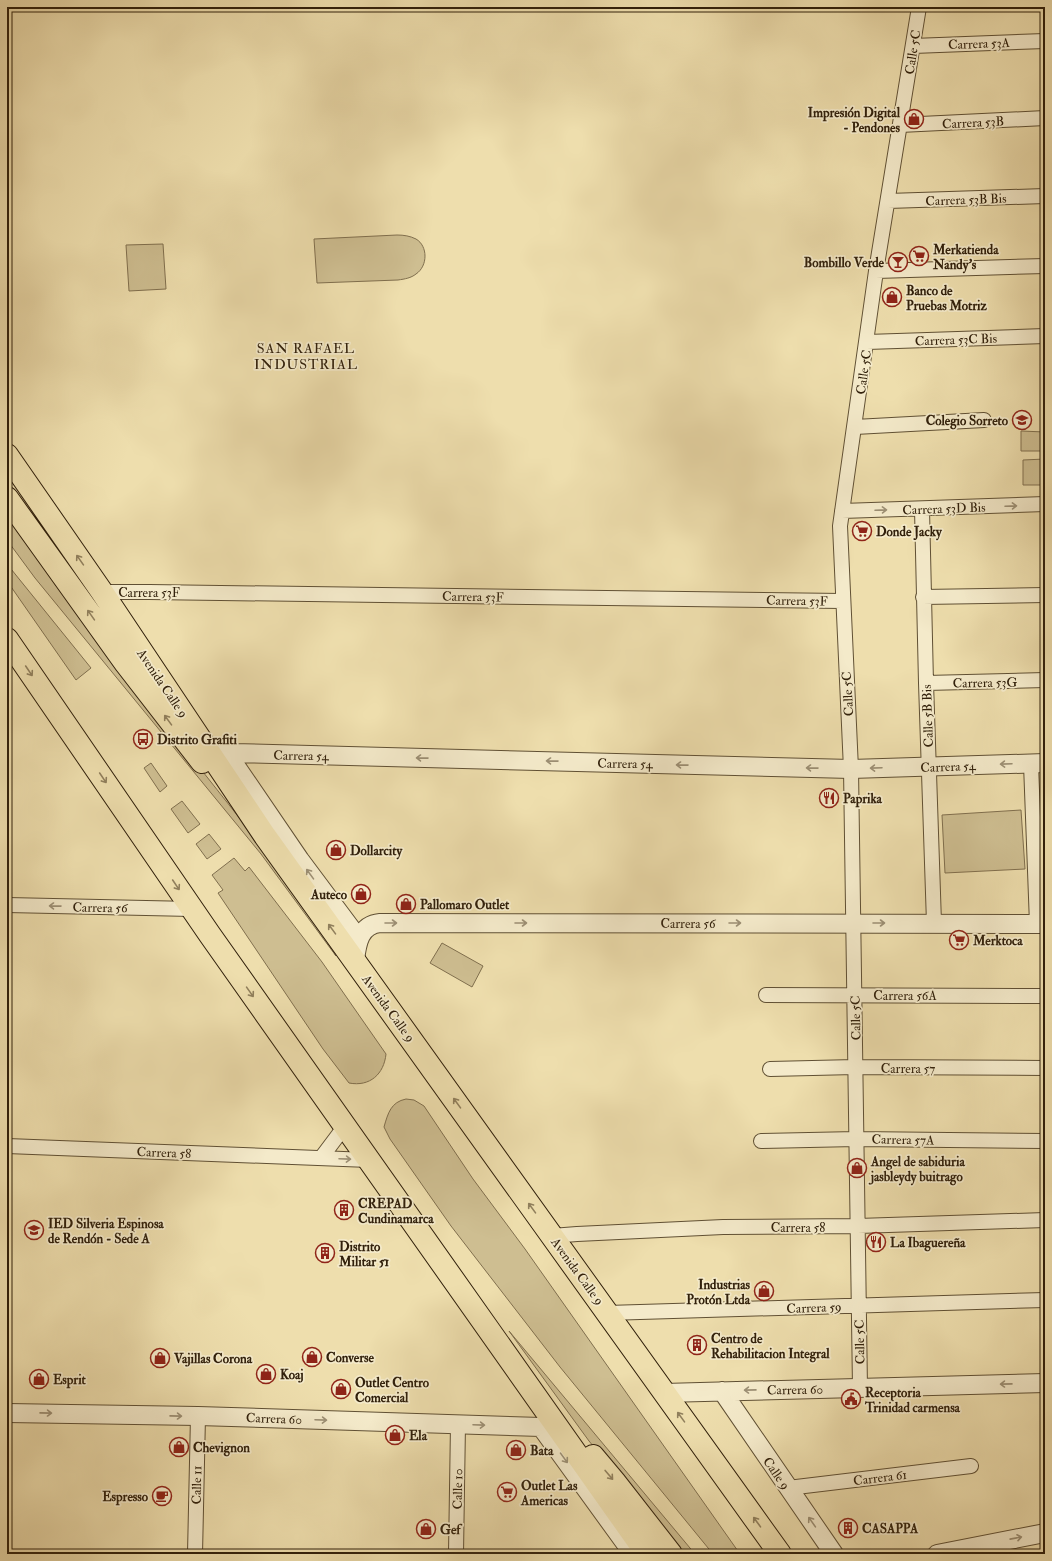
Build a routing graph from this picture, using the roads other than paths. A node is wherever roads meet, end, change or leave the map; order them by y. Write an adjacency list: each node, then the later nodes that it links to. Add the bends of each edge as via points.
1 (919, 7): 3 (street, Calle 5C)
2 (1045, 41): 3 (street, Carrera 53A)
3 (912, 46): 5 (street, Calle 5C)
4 (1045, 118): 5 (street, Carrera 53B)
5 (900, 125): 7 (street, Calle 5C)
6 (1045, 196): 7 (street, Carrera 53B Bis)
7 (888, 201): 9 (street, Calle 5C)
8 (1045, 266): 9 (street)
9 (876, 271): 11 (street, Calle 5C)
10 (1045, 336): 11 (street, Carrera 53C Bis)
11 (867, 342): 13 (street, Calle 5C)
12 (984, 420): 13 (street)
13 (855, 427): 18 (street, Calle 5C)
14 (7, 455): 19 (highway, Avenida Calle 9, one-way to 14)
15 (7, 498): 31 (highway, one-way to 15, via 177,731)
16 (1045, 504): 17 (street, Carrera 53D Bis, one-way to 16)
17 (922, 509): 18 (street, Carrera 53D Bis, one-way to 17); 21 (street, Calle 5B Bis)
18 (842, 511): 22 (street, Calle 5C, via 840,526)
19 (102, 592): 22 (street, Carrera 53F); 26 (highway, Avenida Calle 9)
20 (1045, 595): 21 (street)
21 (924, 597): 25 (street, Calle 5B Bis)
22 (843, 601): 30 (street, Calle 5C)
23 (7, 639): 34 (highway, one-way to 34)
24 (1045, 680): 25 (street, Carrera 53G)
25 (926, 683): 29 (street, Calle 5B Bis)
26 (206, 746): 27 (street, Carrera 54); 31 (highway, Avenida Calle 9)
27 (227, 753): 30 (street, Carrera 54, one-way to 27); 38 (street, one-way to 27, via 300,860)
28 (1038, 764): 29 (street, Carrera 54, one-way to 29); 32 (street)
29 (928, 767): 30 (street, Carrera 54, one-way to 30); 36 (street, Calle 5B Bis)
30 (851, 769): 35 (street, Calle 5C)
31 (265, 836): 39 (highway, Avenida Calle 9, one-way to 31)
32 (1040, 840): 37 (street)
33 (7, 905): 34 (street, Carrera 56, one-way to 33)
34 (192, 909): 46 (highway, one-way to 46)
35 (853, 923): 36 (street, Carrera 56, one-way to 36); 38 (street, Carrera 56, one-way to 35, via 370,925 380,923); 41 (street, Calle 5C)
36 (934, 924): 37 (street, Carrera 56)
37 (1041, 924)
38 (359, 939): 39 (street)
39 (355, 960): 55 (highway, Avenida Calle 9, one-way to 39)
40 (766, 995): 41 (street, Carrera 56A)
41 (854, 995): 42 (street, Carrera 56A); 43 (street, Calle 5C)
42 (1045, 996)
43 (855, 1068): 44 (street, Carrera 57); 45 (street, Carrera 57); 47 (street, Calle 5C)
44 (1045, 1068)
45 (770, 1069)
46 (345, 1126): 51 (street); 52 (highway)
47 (856, 1138): 48 (street, Carrera 57A); 49 (street, Carrera 57A); 54 (street, Calle 5C)
48 (1045, 1140)
49 (761, 1141)
50 (7, 1146): 51 (street, Carrera 58)
51 (321, 1158): 52 (street, Carrera 58, one-way to 52)
52 (369, 1160): 59 (highway)
53 (1045, 1220): 54 (street, Carrera 58)
54 (858, 1226): 55 (street, Carrera 58, via 723,1227); 57 (street, Calle 5C)
55 (552, 1236): 58 (highway, Avenida Calle 9)
56 (1045, 1300): 57 (street, Carrera 59)
57 (859, 1306): 58 (street, Carrera 59); 61 (street, Calle 5C)
58 (607, 1313): 63 (highway, Avenida Calle 9)
59 (511, 1361): 67 (highway); 74 (highway); 75 (highway, one-way to 75, via 610,1475)
60 (1045, 1383): 61 (street, Carrera 60, one-way to 61)
61 (860, 1388): 62 (street, Carrera 60, one-way to 62)
62 (722, 1391): 63 (street, Carrera 60); 69 (street, Calle 9)
63 (664, 1392): 76 (highway, Avenida Calle 9, one-way to 63)
64 (7, 1413): 65 (street, Carrera 60, one-way to 65)
65 (198, 1416): 66 (street, Carrera 60, one-way to 66); 71 (street, Calle 11)
66 (458, 1424): 67 (street, Carrera 60, one-way to 67); 72 (street, Calle 10)
67 (541, 1427): 73 (street, one-way to 73)
68 (971, 1466): 69 (street, Carrera 61)
69 (788, 1488): 77 (street, Calle 9, one-way to 69)
70 (1045, 1533): 78 (street, one-way to 70)
71 (195, 1554)
72 (456, 1554)
73 (633, 1554)
74 (647, 1554)
75 (671, 1554)
76 (780, 1554)
77 (834, 1554)
78 (937, 1554)

